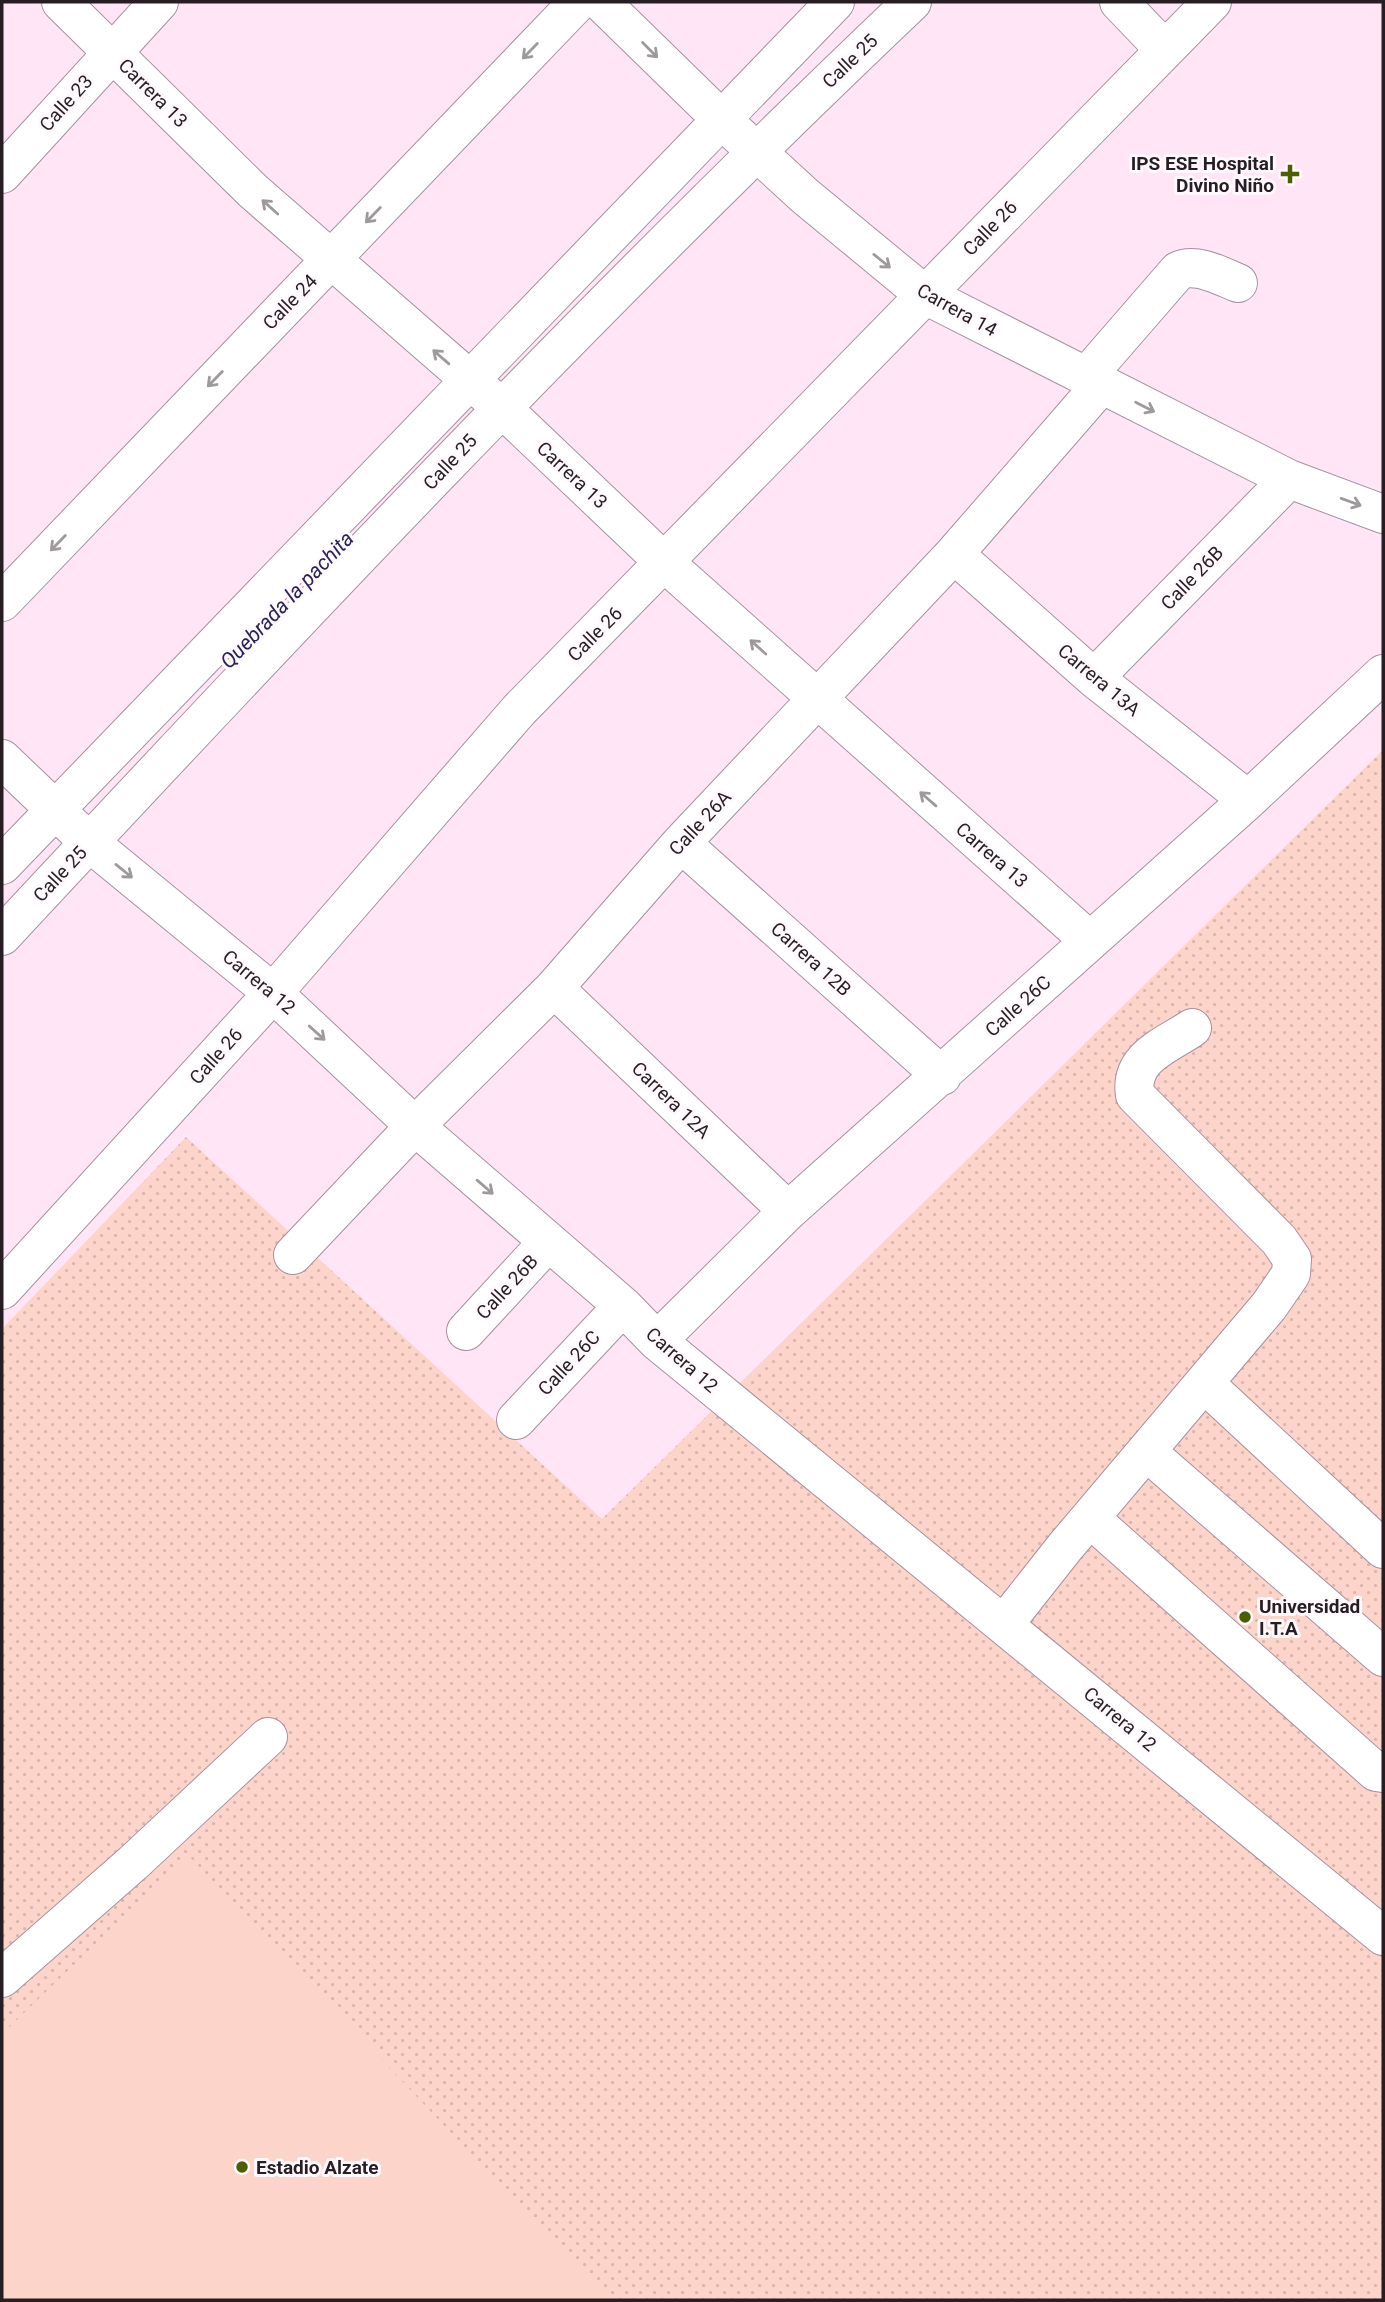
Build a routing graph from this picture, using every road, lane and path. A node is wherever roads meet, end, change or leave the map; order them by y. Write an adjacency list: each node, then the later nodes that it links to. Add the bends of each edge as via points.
1 (61, 2): 10 (street, Carrera 13)
2 (159, 2): 10 (street, Calle 23)
3 (578, 2): 14 (street, Calle 24, one-way to 14)
4 (601, 2): 11 (street, Carrera 14, one-way to 11)
5 (835, 2): 11 (street)
6 (912, 2): 12 (street, Calle 25)
7 (1119, 2): 9 (street)
8 (1212, 2): 9 (street, Calle 26)
9 (1165, 50): 16 (street, Calle 26)
10 (112, 52): 13 (street, Calle 23); 14 (street, Carrera 13, one-way to 10)
11 (722, 120): 12 (street, Carrera 14); 18 (street)
12 (756, 150): 16 (street, Carrera 14, one-way to 16); 19 (street, Calle 25)
13 (2, 174)
14 (330, 260): 18 (street, Carrera 13, one-way to 14); 24 (street, Calle 24, one-way to 24)
15 (1238, 283): 17 (street, Calle 26A, via 1189,267 1178,271)
16 (925, 295): 17 (street, Carrera 14); 23 (street, Calle 26)
17 (1093, 381): 20 (street, Carrera 14, one-way to 20); 22 (street, Calle 26A)
18 (469, 382): 19 (street, Carrera 13); 30 (street)
19 (501, 407): 23 (street, Carrera 13); 31 (street, Calle 25)
20 (1289, 479): 21 (street, Carrera 14, one-way to 21); 26 (street, Calle 26B)
21 (1383, 514)
22 (954, 554): 26 (street, Carrera 13A); 27 (street, Calle 26A)
23 (665, 563): 27 (street, Carrera 13, one-way to 23); 37 (street, Calle 26, via 519,710)
24 (2, 602)
25 (1383, 674): 29 (street, Calle 26C)
26 (1094, 678): 29 (street, Carrera 13A)
27 (816, 699): 32 (street, Calle 26A); 35 (street, Carrera 13, one-way to 27)
28 (2, 759): 30 (street, Carrera 12)
29 (1248, 800): 35 (street, Calle 26C)
30 (56, 810): 31 (street, Carrera 12); 33 (street)
31 (89, 842): 34 (street, Calle 25); 37 (street, Carrera 12, one-way to 37)
32 (681, 843): 36 (street, Calle 26A); 39 (street, Carrera 12B)
33 (2, 865)
34 (2, 936)
35 (1090, 941): 39 (street, Calle 26C)
36 (554, 988): 40 (street, Calle 26A); 41 (street, Carrera 12A)
37 (273, 993): 40 (street, Carrera 12, one-way to 40); 44 (street, Calle 26)
38 (1192, 1028): 48 (street, via 1140,1063 1133,1081 1135,1094 1279,1240 1292,1259 1290,1273 1269,1306)
39 (942, 1076): 41 (street, Calle 26C)
40 (415, 1126): 42 (street, Carrera 12, one-way to 42); 43 (street, Calle 26A)
41 (788, 1211): 47 (street, Calle 26C)
42 (548, 1242): 45 (street, Carrera 12); 46 (street, Calle 26B)
43 (293, 1255)
44 (2, 1290)
45 (623, 1306): 47 (street, Carrera 12); 49 (street, Calle 26C)
46 (466, 1331)
47 (657, 1341): 53 (street, Carrera 12)
48 (1205, 1384): 50 (street); 52 (street)
49 (516, 1420)
50 (1147, 1452): 51 (street); 54 (street)
51 (1091, 1519): 53 (street); 56 (street, via 1376,1772)
52 (1383, 1549)
53 (1004, 1623): 57 (street, Carrera 12)
54 (1383, 1657)
55 (268, 1737): 58 (street)
56 (1383, 1773)
57 (1383, 1936)
58 (2, 1978)

